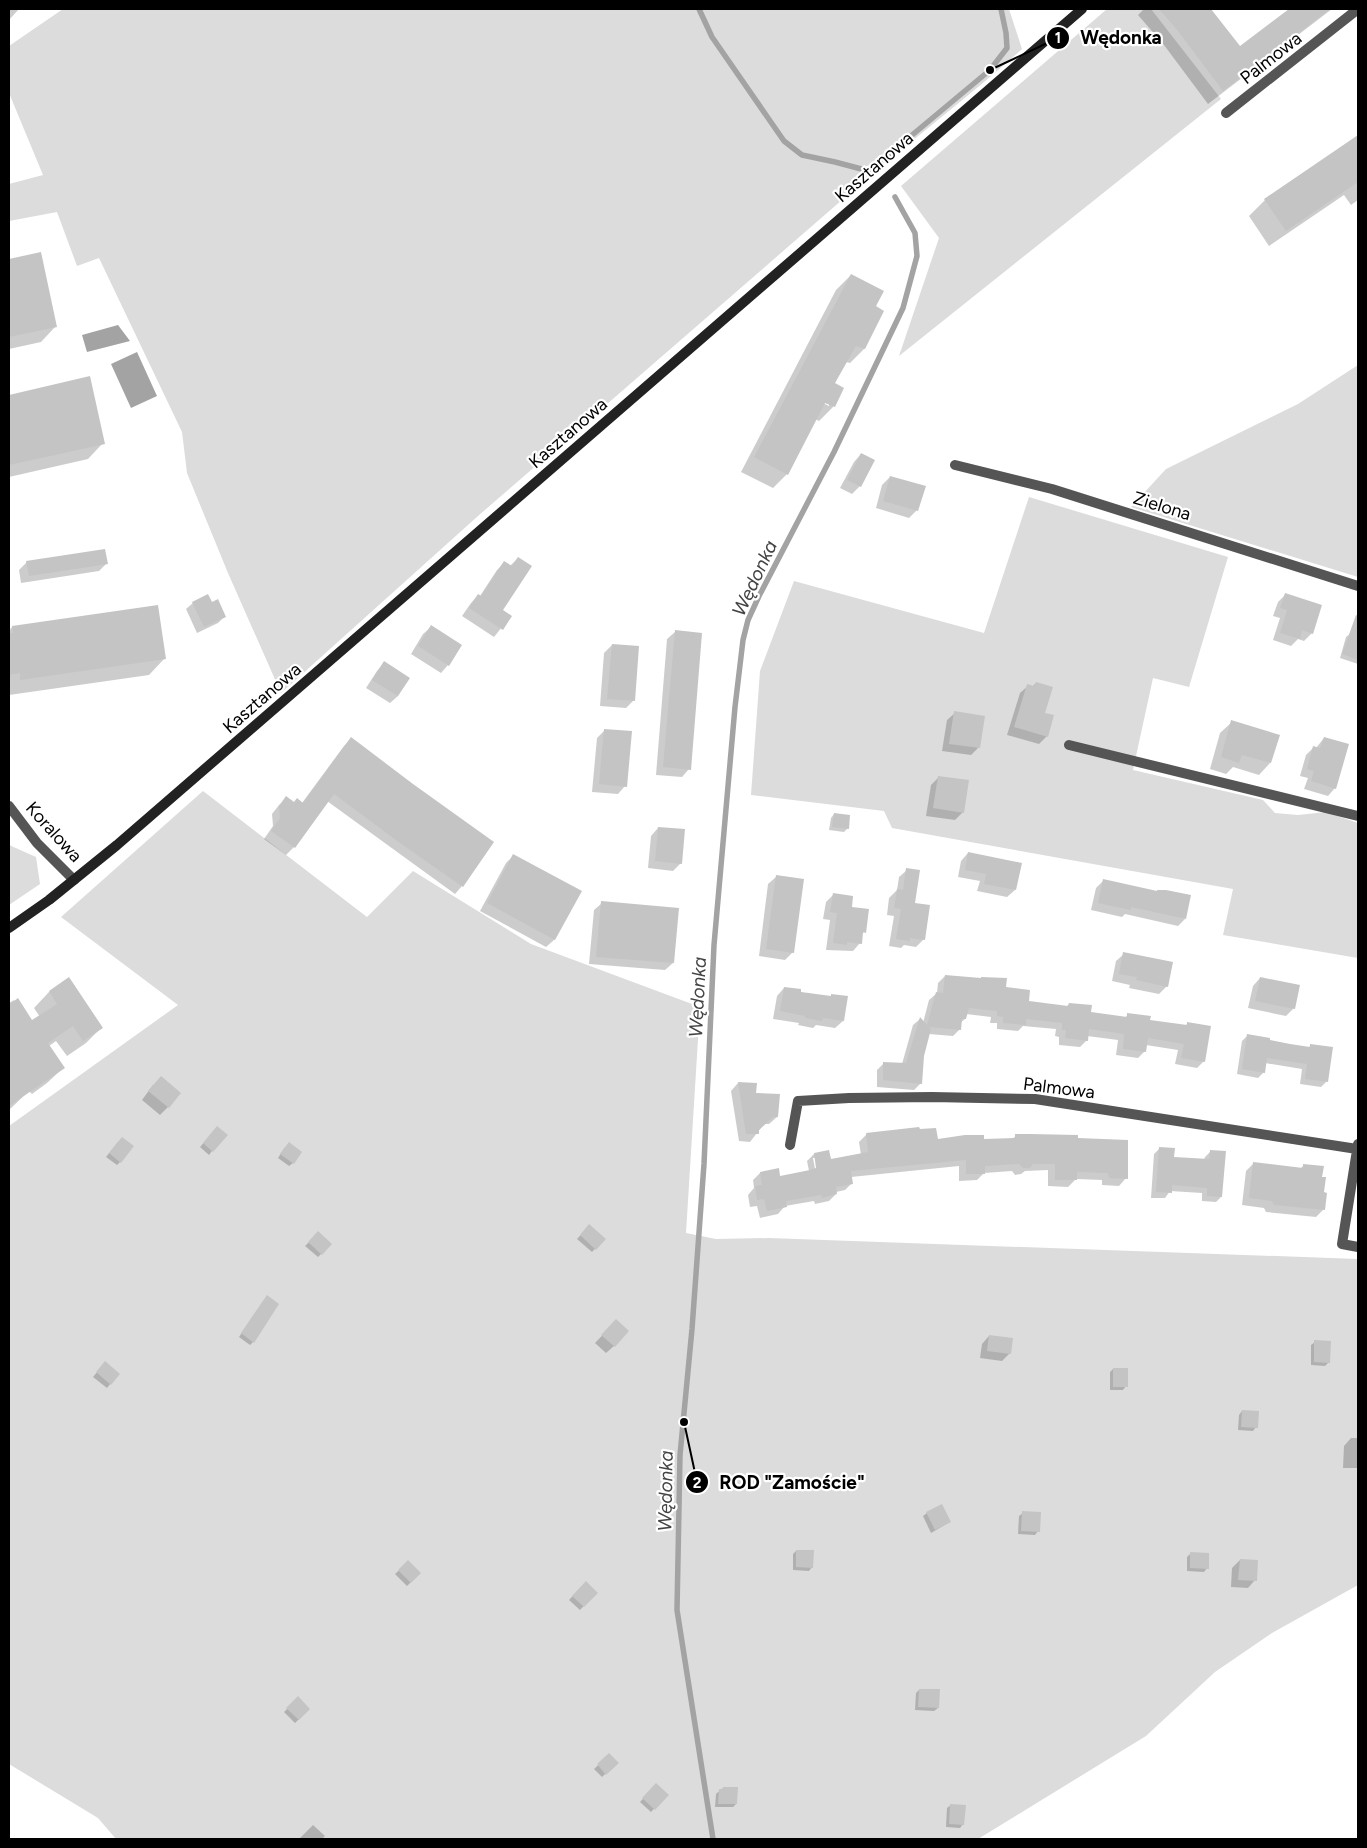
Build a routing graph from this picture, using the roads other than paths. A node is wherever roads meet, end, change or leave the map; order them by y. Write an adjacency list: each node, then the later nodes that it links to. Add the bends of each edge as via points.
1 (1082, 9): 9 (street, Kasztanowa)
2 (1358, 9): 3 (street, Palmowa)
3 (1226, 113)
4 (955, 465): 5 (street, Zielona, via 1052,489)
5 (1358, 586)
6 (1069, 746): 8 (street)
7 (9, 806): 9 (street, Koralowa, via 37,843)
8 (1358, 816)
9 (74, 880): 10 (street, Kasztanowa)
10 (9, 928)
11 (790, 1145): 12 (street, Palmowa, via 798,1101 932,1097 1035,1099)
12 (1358, 1147): 13 (street, via 1342,1244)
13 (1358, 1247)

